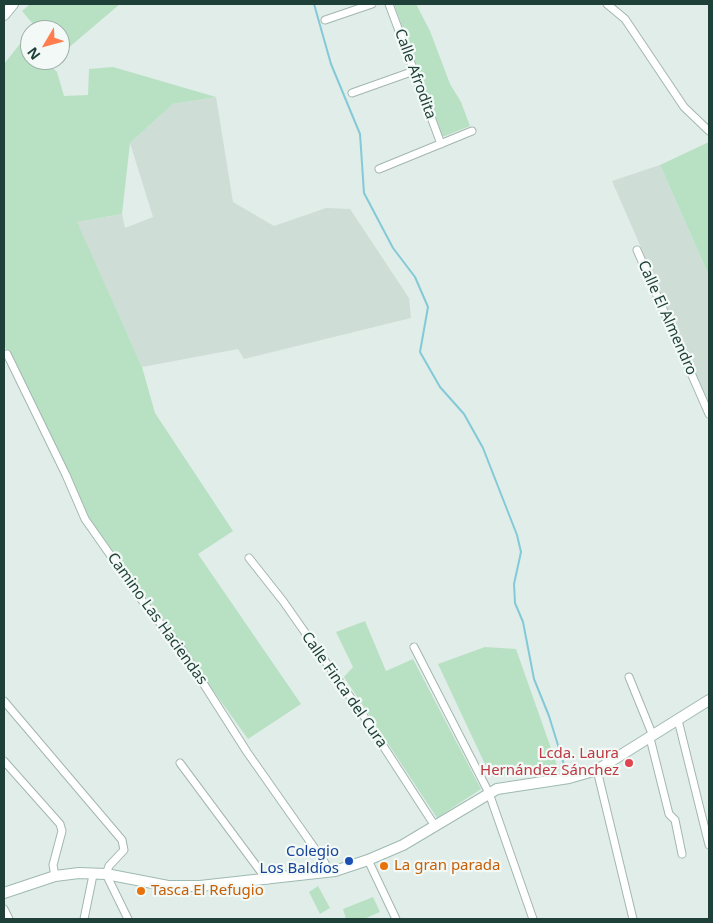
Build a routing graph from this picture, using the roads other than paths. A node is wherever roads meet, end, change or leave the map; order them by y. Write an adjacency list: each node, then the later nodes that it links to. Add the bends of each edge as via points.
1 (13, 4): 5 (main road)
2 (372, 4): 6 (street)
3 (390, 4): 7 (street, Calle Afrodita)
4 (607, 4): 9 (street, via 624,19 684,107)
5 (4, 15)
6 (325, 20)
7 (414, 71): 8 (street); 11 (street, Calle Afrodita)
8 (352, 93)
9 (708, 126)
10 (472, 131): 11 (street)
11 (441, 144): 12 (street)
12 (380, 169)
13 (637, 250): 15 (street, Calle El Almendro)
14 (7, 354): 31 (street, Camino Las Haciendas, via 85,518 151,614 182,650)
15 (709, 414)
16 (249, 558): 27 (street, Calle Finca del Cura, via 365,718)
17 (414, 647): 26 (street)
18 (629, 677): 22 (street)
19 (709, 700): 21 (main road)
20 (4, 701): 32 (street, via 122,840 124,850)
21 (678, 720): 22 (main road); 28 (street)
22 (652, 737): 25 (main road); 29 (street, via 669,814 675,820)
23 (4, 761): 34 (street, via 60,824 62,830 53,865)
24 (180, 763): 35 (street)
25 (597, 770): 26 (main road); 43 (street)
26 (489, 793): 27 (main road); 42 (street)
27 (435, 826): 30 (main road)
28 (709, 845)
29 (682, 854)
30 (368, 860): 31 (main road); 41 (street)
31 (328, 872): 35 (main road)
32 (106, 874): 33 (main road); 35 (main road, via 168,886); 40 (street)
33 (93, 875): 34 (main road); 39 (street)
34 (54, 876): 36 (main road)
35 (267, 880)
36 (4, 893)
37 (4, 909): 38 (street)
38 (9, 919)
39 (84, 919)
40 (128, 919)
41 (396, 919)
42 (533, 919)
43 (633, 919)

